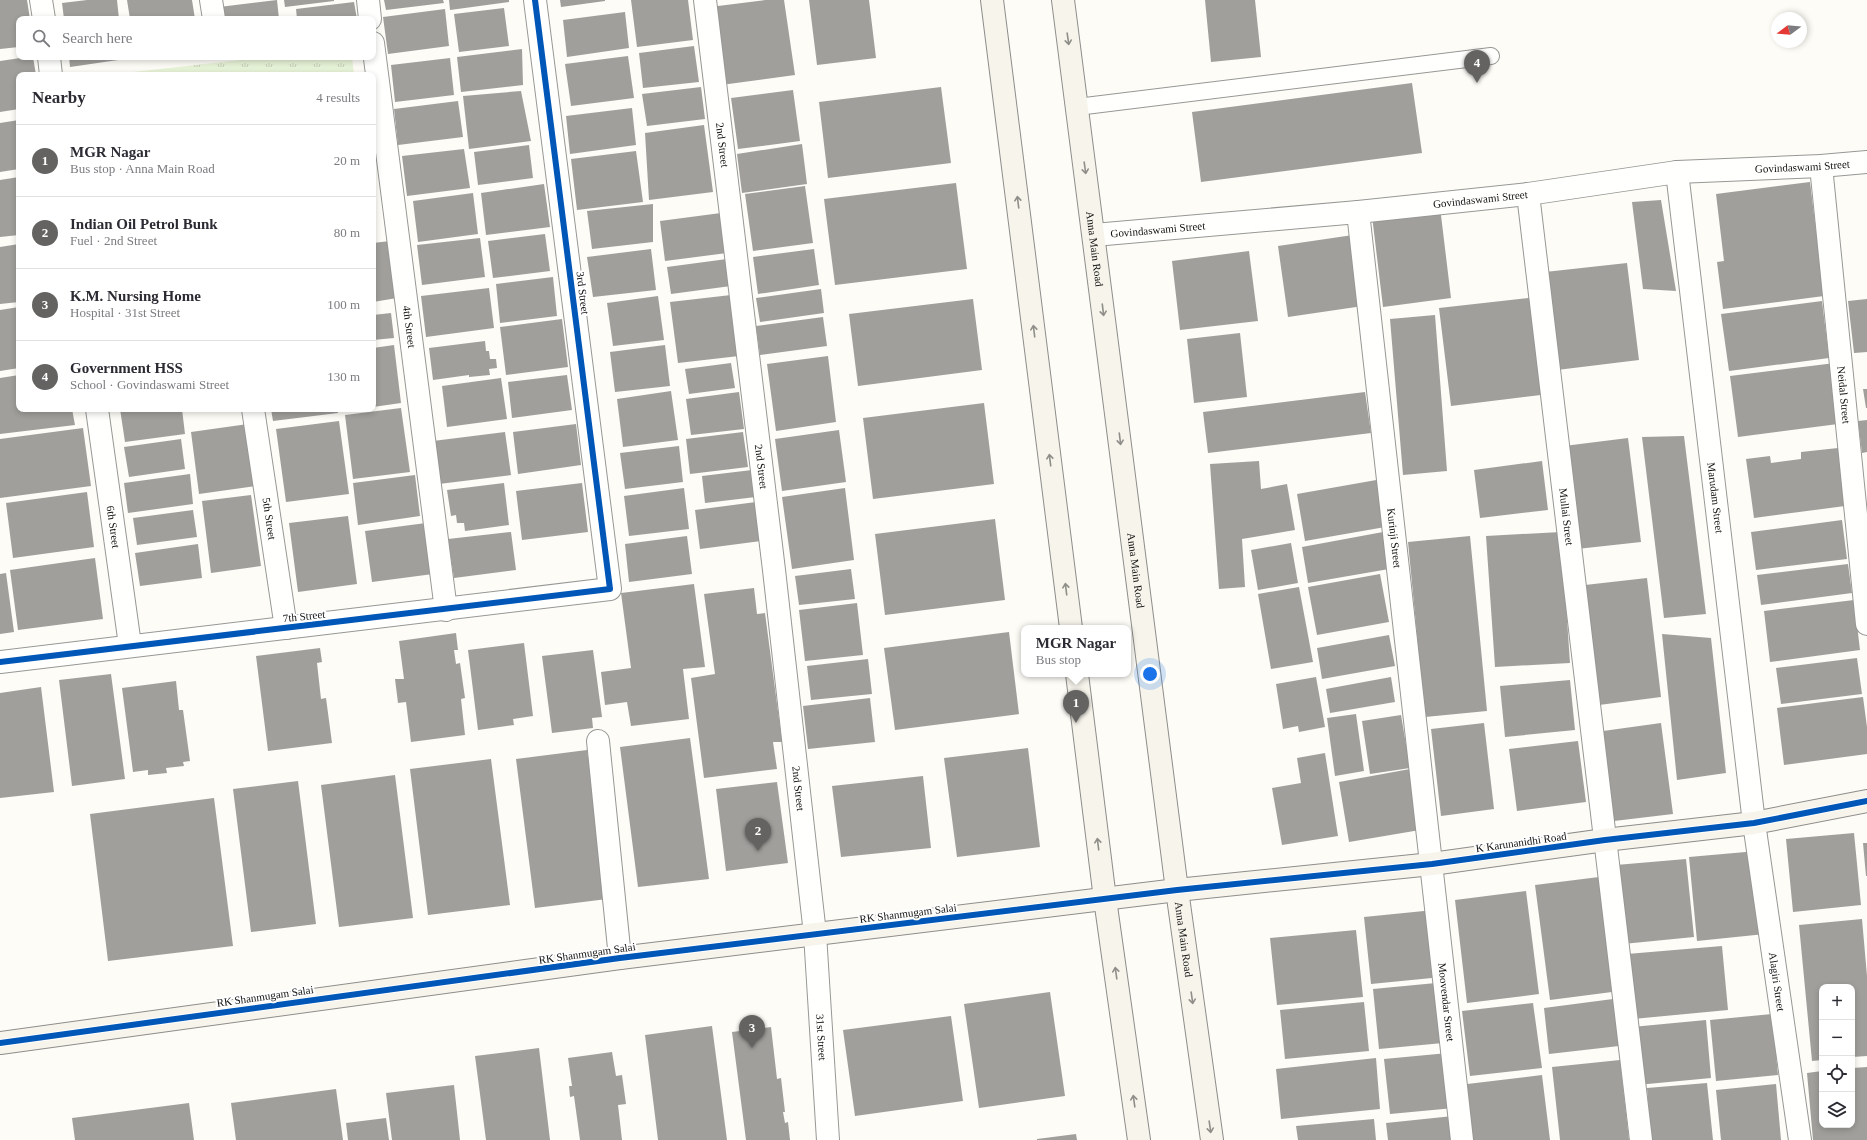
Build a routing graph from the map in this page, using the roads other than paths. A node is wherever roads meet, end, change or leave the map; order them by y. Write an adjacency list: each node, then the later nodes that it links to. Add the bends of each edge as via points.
1 (41, 0): 8 (street)
2 (211, 0): 9 (street)
3 (368, 0): 10 (street)
4 (535, 0): 24 (street, 3rd Street)
5 (705, 0): 39 (street, 2nd Street)
6 (992, 0): 27 (main road, one-way to 6)
7 (1063, 0): 15 (main road, Anna Main Road, one-way to 15)
8 (44, 16)
9 (214, 16)
10 (370, 16)
11 (1491, 56): 15 (lane)
12 (49, 60): 14 (street)
13 (375, 60): 25 (street, 4th Street)
14 (51, 72)
15 (1077, 107): 21 (main road, Anna Main Road, one-way to 21)
16 (1867, 162): 17 (street, Govindaswami Street)
17 (1821, 166): 18 (street, Govindaswami Street); 26 (street, Neidal Street)
18 (1677, 172): 19 (street, Govindaswami Street); 34 (street, Marudam Street)
19 (1528, 194): 20 (street, Govindaswami Street); 35 (street, Mullai Street)
20 (1358, 212): 21 (street, Govindaswami Street); 36 (street, Kurinji Street)
21 (1094, 235): 37 (main road, Anna Main Road, one-way to 37)
22 (97, 412): 29 (street, 6th Street)
23 (254, 412): 28 (street, 5th Street)
24 (610, 589): 25 (street, 7th Street)
25 (446, 610): 28 (street, 7th Street)
26 (1867, 624)
27 (1071, 625)
28 (286, 628): 29 (street, 7th Street)
29 (130, 645): 30 (street, 7th Street)
30 (0, 662)
31 (1077, 677): 38 (main road, one-way to 31)
32 (598, 741): 40 (street)
33 (1867, 801): 34 (main road, K Karunanidhi Road)
34 (1754, 823): 35 (main road, K Karunanidhi Road); 47 (street, Alagiri Street)
35 (1605, 840): 36 (main road, K Karunanidhi Road); 46 (street, Mullai Street)
36 (1432, 864): 37 (main road, K Karunanidhi Road); 45 (street, Moovendar Street)
37 (1176, 890): 38 (main road, RK Shanmugam Salai); 44 (main road, Anna Main Road, one-way to 44)
38 (1105, 899): 39 (main road, RK Shanmugam Salai); 43 (main road, one-way to 38)
39 (815, 934): 40 (main road, RK Shanmugam Salai); 42 (street, 31st Street)
40 (620, 958): 41 (main road, RK Shanmugam Salai)
41 (0, 1042)
42 (828, 1140)
43 (1139, 1140)
44 (1212, 1140)
45 (1462, 1140)
46 (1641, 1140)
47 (1800, 1140)

